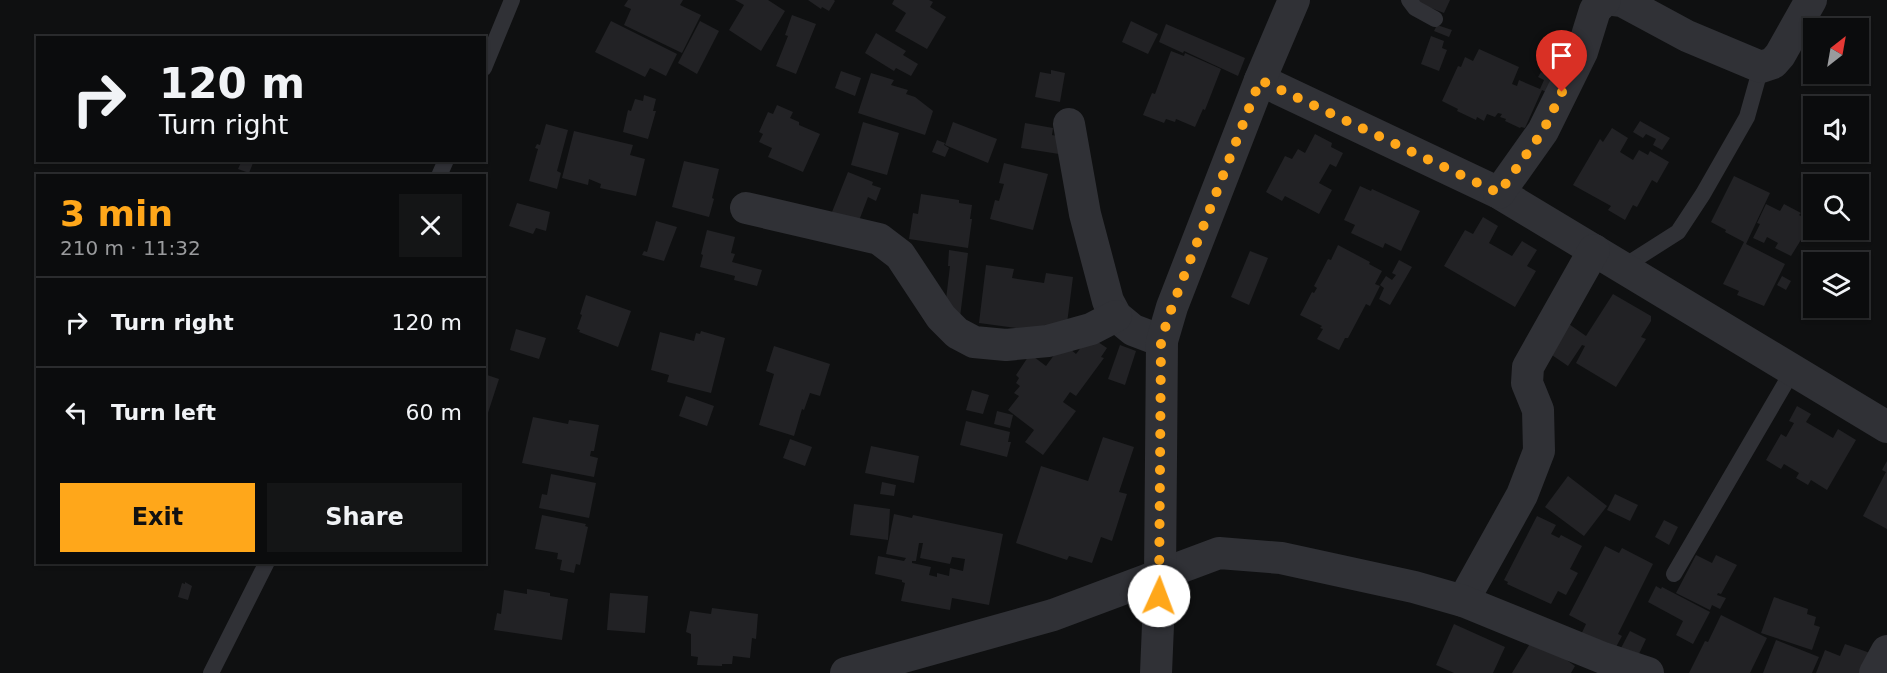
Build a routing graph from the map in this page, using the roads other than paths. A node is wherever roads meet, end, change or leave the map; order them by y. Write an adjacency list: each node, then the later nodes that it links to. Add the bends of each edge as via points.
1 (512, 0): 8 (lane)
2 (1294, 0): 10 (street)
3 (1409, 0): 7 (lane)
4 (1605, 0): 12 (street, via 1595,10 1581,52 1543,131)
5 (1614, 0): 9 (street)
6 (1811, 0): 9 (street, via 1780,55 1773,63)
7 (1435, 19)
8 (486, 63)
9 (1761, 67): 15 (lane, via 1747,117 1678,232)
10 (1260, 80): 12 (street); 17 (street)
11 (1069, 124): 16 (street, via 1085,213 1108,301)
12 (1499, 193): 14 (street)
13 (746, 208): 16 (street, via 879,239 900,255 949,325 974,342 1006,345 1048,341 1091,329)
14 (1594, 250): 15 (street); 23 (street, via 1528,367 1527,383 1538,410 1539,451 1522,495)
15 (1623, 267): 18 (street)
16 (1116, 316): 17 (street, via 1133,330)
17 (1161, 340): 22 (street)
18 (1793, 370): 19 (street); 21 (lane)
19 (1887, 427)
20 (266, 564): 25 (lane)
21 (1674, 574)
22 (1160, 577): 23 (street, via 1219,553 1281,558); 26 (street, via 1053,615); 27 (street)
23 (1463, 601): 28 (street)
24 (1887, 651): 29 (street)
25 (211, 673)
26 (846, 673)
27 (1156, 673)
28 (1648, 673)
29 (1875, 673)

